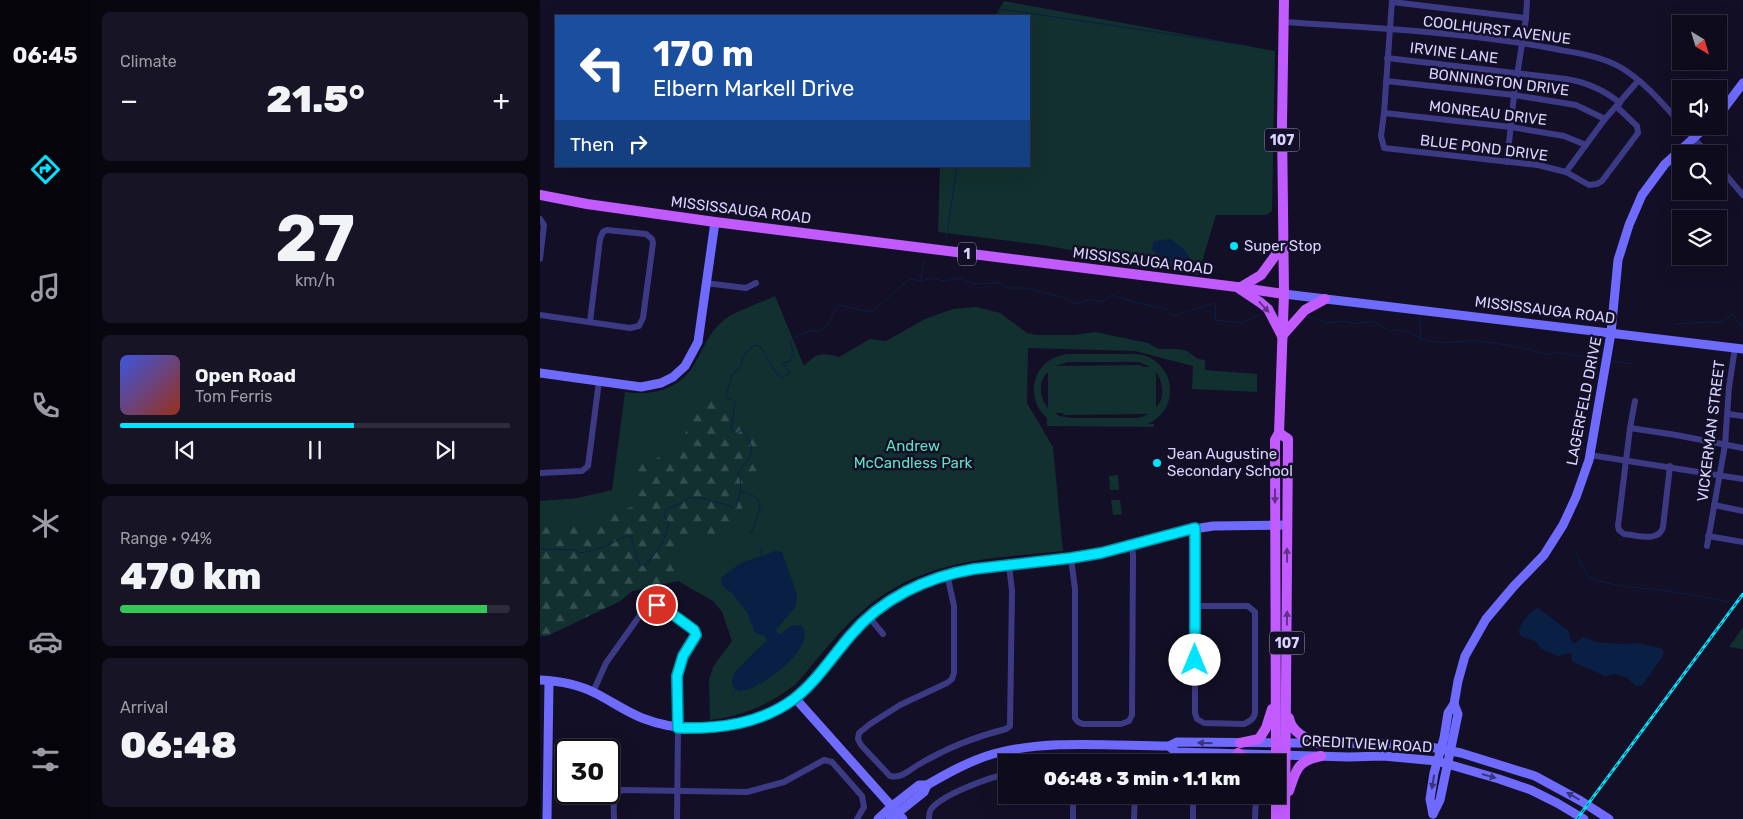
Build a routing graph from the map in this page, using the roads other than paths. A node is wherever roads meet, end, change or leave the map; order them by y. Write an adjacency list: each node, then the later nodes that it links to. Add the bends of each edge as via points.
1 (1284, 0): 5 (main road, 107)
2 (1527, 0): 4 (street)
3 (1392, 1): 4 (street); 6 (street, BLUE POND DRIVE)
4 (1526, 18): 7 (street)
5 (1285, 22): 6 (street, COOLHURST AVENUE); 32 (main road, 107, via 1282,124)
6 (1389, 29): 7 (street, COOLHURST AVENUE); 8 (street, BLUE POND DRIVE)
7 (1522, 43): 9 (street); 11 (street, COOLHURST AVENUE, via 1596,58 1620,67)
8 (1387, 58): 9 (street, IRVINE LANE); 10 (street, BLUE POND DRIVE)
9 (1517, 73): 13 (street); 15 (street, IRVINE LANE, via 1580,81 1610,94)
10 (1386, 81): 13 (street, BONNINGTON DRIVE); 16 (street, BLUE POND DRIVE)
11 (1638, 81): 15 (street); 17 (street, COOLHURST AVENUE)
12 (1743, 83): 14 (street)
13 (1514, 95): 18 (street, BONNINGTON DRIVE, via 1576,105); 19 (street)
14 (1727, 104)
15 (1619, 105): 18 (street); 26 (street, BLUE POND DRIVE, via 1637,126 1638,133 1602,180 1589,185)
16 (1384, 113): 19 (street, MONREAU DRIVE); 25 (street, BLUE POND DRIVE, via 1381,142 1384,148)
17 (1672, 114)
18 (1605, 119): 23 (street)
19 (1510, 127): 23 (street, MONREAU DRIVE, via 1564,136); 25 (street)
20 (1691, 135): 22 (street, COOLHURST AVENUE)
21 (1697, 135): 22 (street, LAGERFELD DRIVE)
22 (1694, 138): 24 (street, COOLHURST AVENUE); 41 (street, LAGERFELD DRIVE, via 1665,164 1642,195 1629,225 1618,260)
23 (1586, 145): 26 (street)
24 (1700, 145)
25 (1507, 162): 26 (street, BLUE POND DRIVE)
26 (1566, 172)
27 (1727, 176): 29 (street)
28 (540, 195): 31 (main road, MISSISSAUGA ROAD / 1)
29 (1743, 195)
30 (540, 219): 33 (street, via 544,225)
31 (715, 222): 34 (street); 36 (main road, MISSISSAUGA ROAD / 1)
32 (1284, 245): 36 (main road, via 1261,275); 37 (main road, 107)
33 (540, 259)
34 (705, 283): 35 (street, via 746,288); 45 (street, via 698,342 691,358 679,372 666,382 649,386)
35 (756, 283)
36 (1239, 287): 37 (main road, MISSISSAUGA ROAD / 1); 42 (main road, one-way to 42, via 1268,310)
37 (1284, 294): 38 (street, MISSISSAUGA ROAD / 1); 42 (main road, 107)
38 (1325, 299): 41 (street, MISSISSAUGA ROAD / 1); 42 (main road, via 1305,310)
39 (540, 315): 40 (street)
40 (590, 322): 40 (street, via 630,328 642,323 653,243 646,234 607,230 601,235)
41 (1611, 333): 43 (street, MISSISSAUGA ROAD); 53 (street, LAGERFELD DRIVE)
42 (1282, 336): 50 (main road, 107)
43 (1739, 348): 47 (street, VICKERMAN STREET, via 1729,387)
44 (540, 372): 45 (street)
45 (599, 381): 56 (street, via 588,466 582,471)
46 (1634, 401): 49 (street)
47 (1728, 414): 48 (street); 51 (street, VICKERMAN STREET)
48 (1743, 416)
49 (1630, 428): 51 (street); 54 (street)
50 (1279, 433): 61 (main road, 107, one-way to 61, via 1275,440); 62 (main road, 107, via 1288,439)
51 (1725, 445): 52 (street); 57 (street, VICKERMAN STREET)
52 (1743, 448)
53 (1590, 455): 54 (street); 82 (street, LAGERFELD DRIVE, via 1563,525 1544,555 1486,619 1464,656 1454,704 1448,713)
54 (1626, 460): 55 (street); 55 (street, via 1618,526 1624,534 1655,537 1662,531)
55 (1670, 466): 57 (street)
56 (540, 473)
57 (1720, 474): 58 (street); 59 (street, VICKERMAN STREET)
58 (1743, 479)
59 (1714, 505): 60 (street); 64 (street, VICKERMAN STREET)
60 (1743, 511)
61 (1275, 525): 62 (street); 63 (street); 76 (main road, 107)
62 (1287, 525): 78 (main road, 107, one-way to 62)
63 (1195, 528): 66 (street); 71 (street)
64 (1708, 536): 65 (street); 67 (street, VICKERMAN STREET)
65 (1743, 542)
66 (1132, 546): 68 (street); 68 (street, via 1132,715 1122,724 1083,724 1074,718 1075,590)
67 (1707, 546)
68 (1071, 558): 69 (street)
69 (1009, 565): 70 (street); 70 (street, via 1012,591 1010,726 952,746 900,777 890,776 861,745 859,733 900,704 952,679 954,606)
70 (947, 574): 72 (street, via 907,590)
71 (1195, 606): 71 (street, via 1196,716 1204,723 1249,722 1255,716 1255,612 1248,606)
72 (869, 617): 73 (street); 77 (street)
73 (883, 634)
74 (544, 680): 75 (street); 98 (street)
75 (593, 692): 79 (street, via 641,717); 79 (street, via 606,663 642,612 651,606 660,606 694,630 696,635 683,656 677,676)
76 (1276, 694): 81 (main road, via 1260,739); 83 (main road, 107)
77 (795, 698): 79 (street, via 771,712 739,724); 96 (street)
78 (1287, 702): 80 (main road, via 1289,722 1296,732); 83 (main road, 107)
79 (678, 728): 88 (street)
80 (1321, 744): 82 (street, CREDITVIEW ROAD, via 1400,744); 83 (street, CREDITVIEW ROAD)
81 (1239, 748): 83 (street); 84 (main road); 96 (street, via 1176,752 1169,746 1024,748 976,760 919,786)
82 (1445, 751): 86 (street, LAGERFELD DRIVE); 111 (street, CREDITVIEW ROAD, one-way to 82, via 1535,776)
83 (1280, 752): 85 (street, CREDITVIEW ROAD)
84 (1242, 754)
85 (1321, 756): 86 (street, CREDITVIEW ROAD, via 1383,756); 89 (main road, via 1300,764)
86 (1442, 762): 97 (street, LAGERFELD DRIVE, via 1430,799); 110 (street, CREDITVIEW ROAD, one-way to 110, via 1531,790)
87 (998, 776): 103 (street, via 953,794 933,807)
88 (677, 791): 99 (street, via 622,790 614,798); 100 (street); 101 (street, via 742,792 761,789 793,778 828,760 862,796 864,808)
89 (1286, 800)
90 (1073, 804): 104 (street)
91 (1135, 804): 105 (street)
92 (1193, 804): 106 (street)
93 (1256, 804): 107 (street)
94 (1276, 804): 108 (main road)
95 (1286, 804): 109 (main road, 107)
96 (896, 814): 102 (street)
97 (1433, 817)
98 (545, 818)
99 (614, 819)
100 (677, 819)
101 (856, 819)
102 (878, 819)
103 (929, 819)
104 (1073, 819)
105 (1134, 819)
106 (1193, 819)
107 (1255, 819)
108 (1276, 819)
109 (1286, 819)
110 (1584, 819)
111 (1609, 819)

